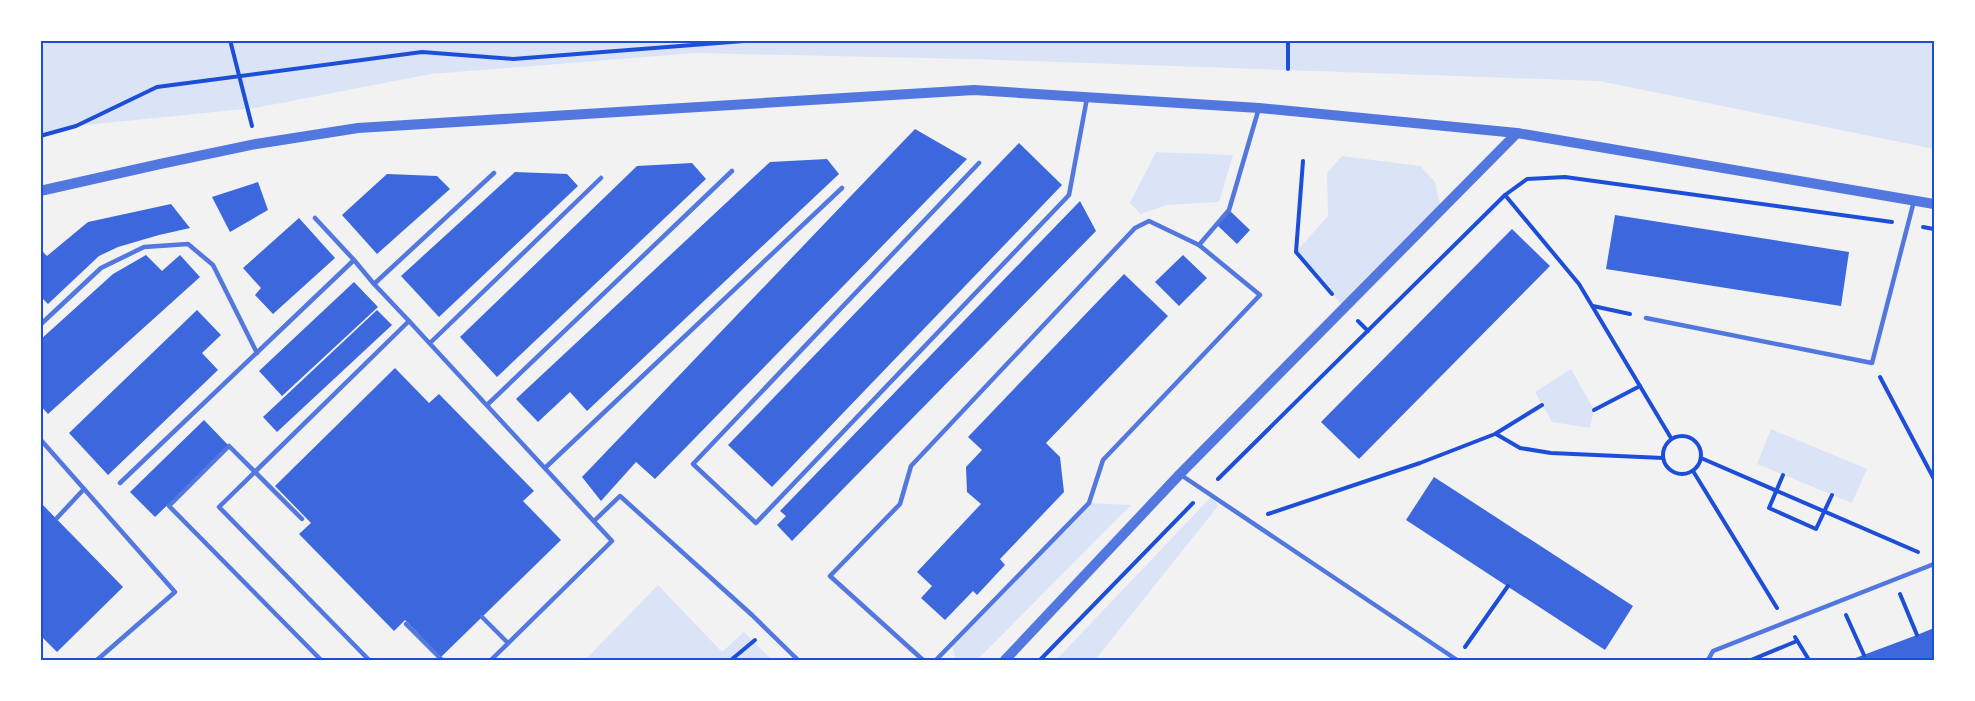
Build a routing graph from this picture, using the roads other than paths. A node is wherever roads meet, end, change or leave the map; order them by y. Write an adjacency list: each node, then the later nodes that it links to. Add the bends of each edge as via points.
1 (1088, 97): 2 (street); 4 (lane, via 1069,195 756,524 693,464); 9 (street, via 974,90 358,128 256,144)
2 (1259, 108): 3 (street); 13 (lane, via 1229,210)
3 (1517, 133): 10 (street); 25 (street)
4 (979, 164)
5 (732, 171): 21 (lane)
6 (494, 172): 15 (lane)
7 (601, 178): 19 (lane)
8 (842, 189): 23 (lane)
9 (40, 192)
10 (1914, 201): 11 (street); 16 (lane, via 1872,363)
11 (1935, 204)
12 (315, 218): 14 (lane)
13 (1199, 245): 41 (lane, via 1149,221 1135,228 911,466 900,504 830,576); 42 (lane, via 1260,295 1103,460 1089,503)
14 (354, 260): 15 (lane); 20 (lane)
15 (374, 284): 17 (lane)
16 (1646, 318)
17 (409, 321): 19 (lane); 24 (lane)
18 (40, 326): 20 (lane, via 101,268 144,247 188,244 213,265)
19 (430, 344): 21 (lane)
20 (257, 353): 26 (lane)
21 (487, 405): 23 (lane)
22 (40, 439): 27 (lane)
23 (545, 468): 30 (lane)
24 (254, 472): 29 (lane); 36 (lane, via 228,446 169,506); 37 (lane, via 219,507)
25 (1180, 474): 43 (street); 44 (lane)
26 (120, 483)
27 (84, 489): 28 (lane); 35 (lane, via 175,592)
28 (57, 518)
29 (302, 519)
30 (594, 521): 34 (lane, via 612,541); 40 (lane, via 620,496)
31 (1935, 564): 45 (lane, via 1713,651)
32 (482, 617): 34 (lane)
33 (406, 624): 38 (lane)
34 (508, 643): 39 (lane)
35 (98, 660)
36 (321, 660)
37 (369, 660)
38 (442, 660)
39 (491, 660)
40 (798, 660)
41 (923, 660)
42 (936, 660)
43 (1005, 660)
44 (1457, 660)
45 (1708, 660)

